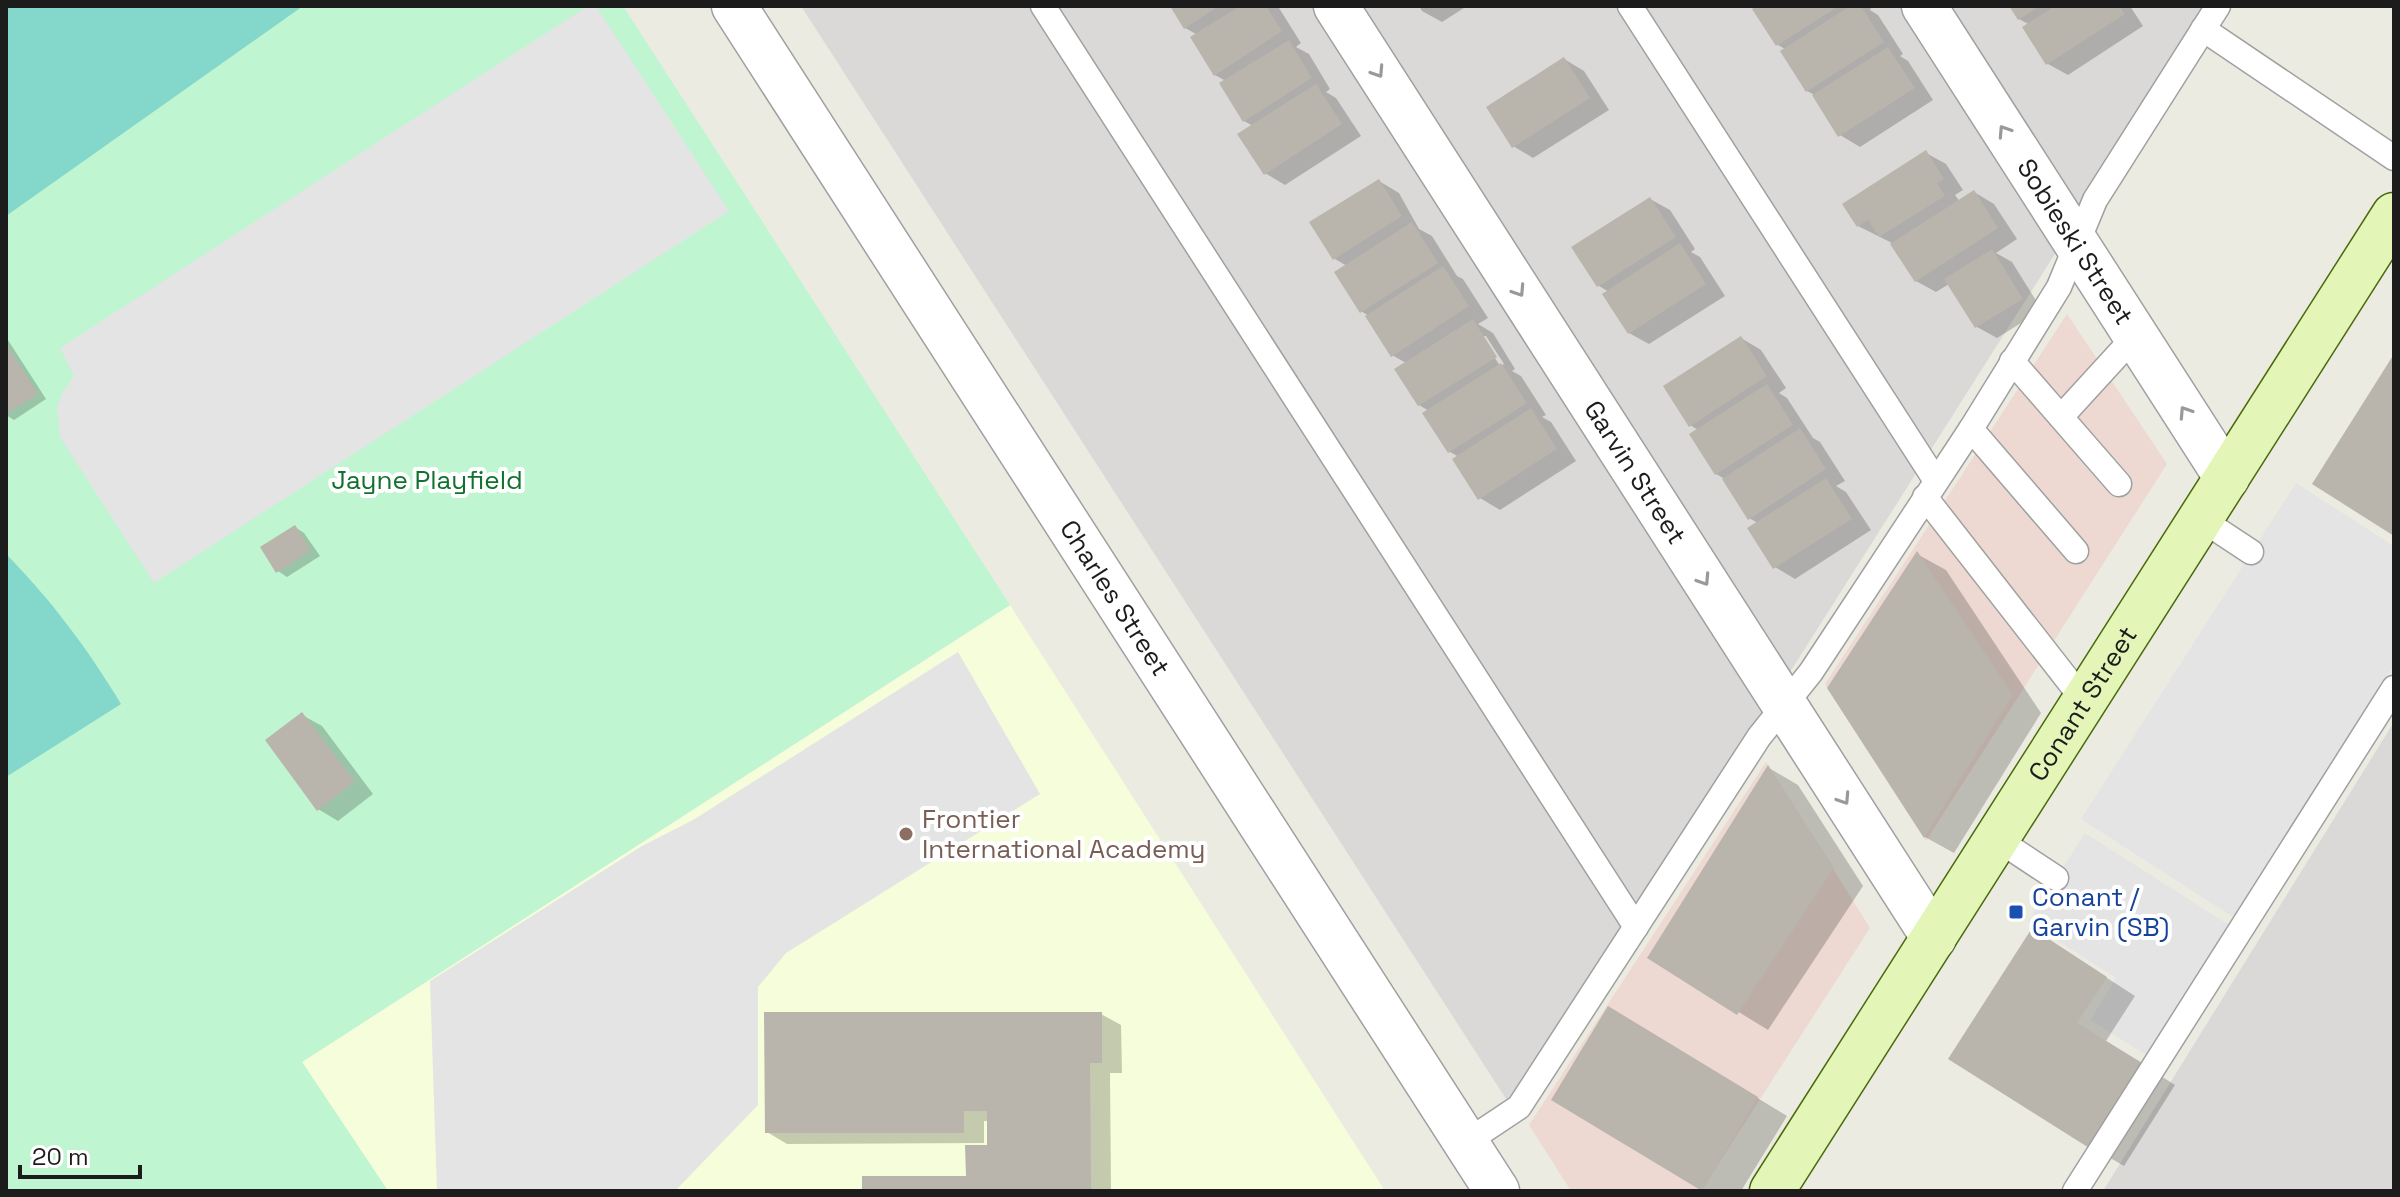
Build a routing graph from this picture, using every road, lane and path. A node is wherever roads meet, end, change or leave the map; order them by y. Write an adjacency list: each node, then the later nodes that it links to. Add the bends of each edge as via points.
1 (734, 6): 28 (street, Charles Street)
2 (1043, 6): 26 (lane)
3 (1336, 6): 23 (street, Garvin Street, one-way to 23)
4 (1630, 6): 17 (lane)
5 (1924, 6): 10 (street, Sobieski Street, one-way to 5)
6 (2218, 6): 7 (lane)
7 (2203, 29): 8 (lane); 10 (lane, via 2095,200)
8 (2394, 158)
9 (2394, 215): 15 (main road, Conant Street)
10 (2077, 244): 11 (street, Sobieski Street); 12 (lane, via 2059,287)
11 (2136, 335): 13 (lane); 15 (street, Sobieski Street, one-way to 11)
12 (2012, 361): 13 (lane); 14 (lane)
13 (2061, 417): 16 (lane)
14 (1971, 429): 17 (lane); 19 (lane)
15 (2227, 478): 18 (main road, Conant Street)
16 (2119, 484)
17 (1930, 489): 22 (lane); 23 (lane)
18 (2201, 519): 20 (lane); 22 (main road, Conant Street)
19 (2076, 551)
20 (2251, 552)
21 (2394, 688): 31 (lane)
22 (2085, 702): 24 (main road, Conant Street)
23 (1784, 705): 26 (lane); 27 (street, Garvin Street, one-way to 27)
24 (1997, 839): 25 (lane); 27 (main road, Conant Street)
25 (2056, 878)
26 (1636, 927): 28 (lane, via 1519,1107)
27 (1934, 938): 30 (main road, Conant Street)
28 (1465, 1143): 29 (street, Charles Street)
29 (1497, 1191)
30 (1772, 1191)
31 (2075, 1191)

